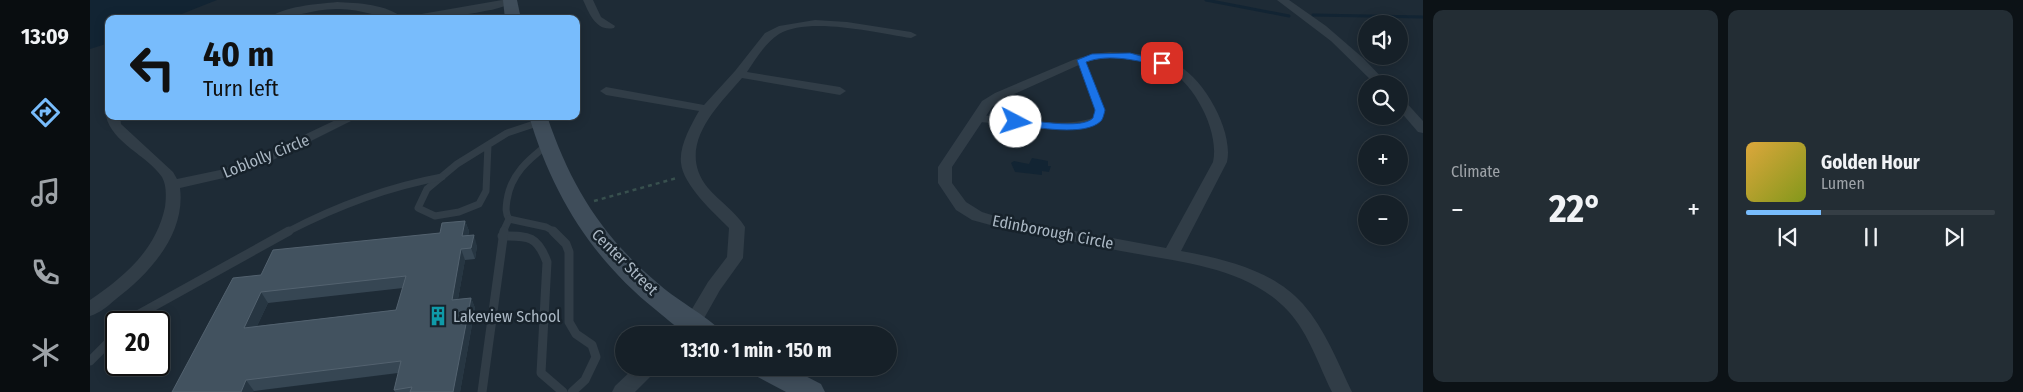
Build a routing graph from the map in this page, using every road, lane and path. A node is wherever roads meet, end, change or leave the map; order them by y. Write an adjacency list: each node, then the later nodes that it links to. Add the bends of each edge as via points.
1 (510, 0): 6 (street); 7 (street)
2 (588, 0): 8 (street, via 597,19)
3 (1282, 0): 12 (street, via 1340,42)
4 (286, 15): 5 (street, via 308,8 341,4 370,7)
5 (390, 15)
6 (434, 15)
7 (512, 15)
8 (610, 26)
9 (911, 36): 11 (street, via 829,24 804,24 781,29 766,39)
10 (1081, 60): 17 (street, Edinborough Circle, via 999,96 987,104); 17 (lane, via 1100,110 1098,119 1073,127); 31 (street, Edinborough Circle, via 1130,56 1174,67 1187,76 1217,128 1222,147 1220,162)
11 (738, 74): 14 (street); 15 (street)
12 (1373, 75)
13 (606, 91): 15 (street)
14 (840, 91)
15 (707, 109): 25 (street, via 695,134 687,163)
16 (1408, 112): 22 (street)
17 (978, 118): 31 (street, Edinborough Circle, via 945,166 945,183 962,206 977,216 994,221)
18 (115, 120): 27 (street, via 118,129 168,175)
19 (347, 120): 27 (street, Loblolly Circle, via 254,164)
20 (537, 120): 23 (lane)
21 (539, 120): 24 (street, Center Street)
22 (1423, 129)
23 (488, 145): 26 (lane); 26 (lane, via 486,191 479,204 435,216 418,208 427,189)
24 (546, 146): 29 (lane, via 521,166 513,177 506,214); 34 (street, Center Street, via 564,187 583,218 631,272)
25 (692, 173): 28 (path); 35 (street, via 717,208 737,228 736,258 714,286)
26 (442, 177): 33 (lane, via 412,181 363,196 207,274)
27 (173, 185): 32 (street, via 174,203 170,218 150,259 127,282)
28 (592, 202)
29 (509, 219): 30 (lane); 42 (lane, via 546,227 557,234 569,252 569,322 576,334 592,346 596,357 585,380)
30 (502, 236): 40 (lane); 41 (lane, via 529,236 542,246 546,262 540,373)
31 (1171, 255): 45 (street, Edinborough Circle, via 1249,275 1277,292 1296,308 1308,326)
32 (90, 309)
33 (146, 311)
34 (689, 326)
35 (696, 326)
36 (105, 346): 37 (lane)
37 (90, 361)
38 (638, 376): 43 (street)
39 (781, 376): 44 (street)
40 (482, 392)
41 (563, 392)
42 (572, 392)
43 (622, 392)
44 (811, 392)
45 (1342, 392)

